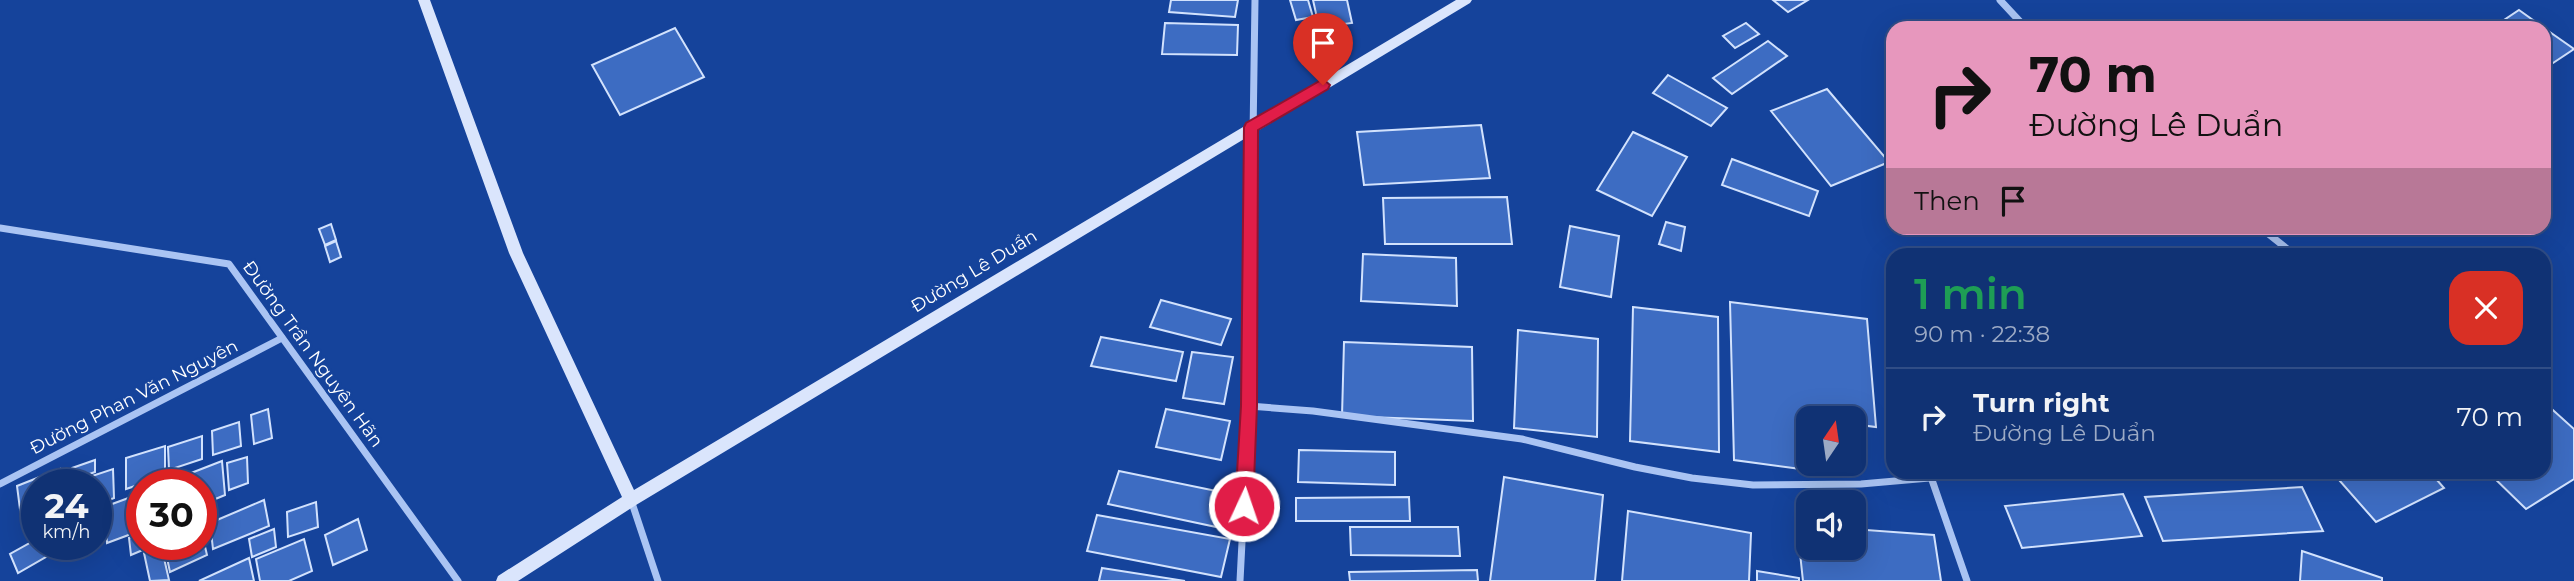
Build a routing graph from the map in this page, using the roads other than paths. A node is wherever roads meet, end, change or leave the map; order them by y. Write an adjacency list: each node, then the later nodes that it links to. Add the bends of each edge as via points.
1 (424, 0): 15 (street, via 516,253)
2 (1255, 0): 6 (street)
3 (1466, 0): 6 (street, Đường Lê Duẩn)
4 (2000, 0): 5 (street)
5 (2020, 21)
6 (1251, 127): 11 (street); 15 (street, Đường Lê Duẩn)
7 (0, 228): 10 (street, Đường Trần Nguyên Hãn, via 229,264)
8 (2270, 235): 9 (street)
9 (2285, 248)
10 (282, 338): 14 (street, Đường Phan Văn Nguyên); 16 (street, Đường Trần Nguyên Hãn)
11 (1249, 406): 13 (street, via 1522,439 1635,467 1753,485); 19 (street)
12 (1940, 479): 13 (street)
13 (1932, 480): 20 (street)
14 (0, 484)
15 (631, 500): 17 (street, Đường Lê Duẩn); 18 (street)
16 (458, 581)
17 (504, 581)
18 (658, 581)
19 (1240, 581)
20 (1967, 581)

